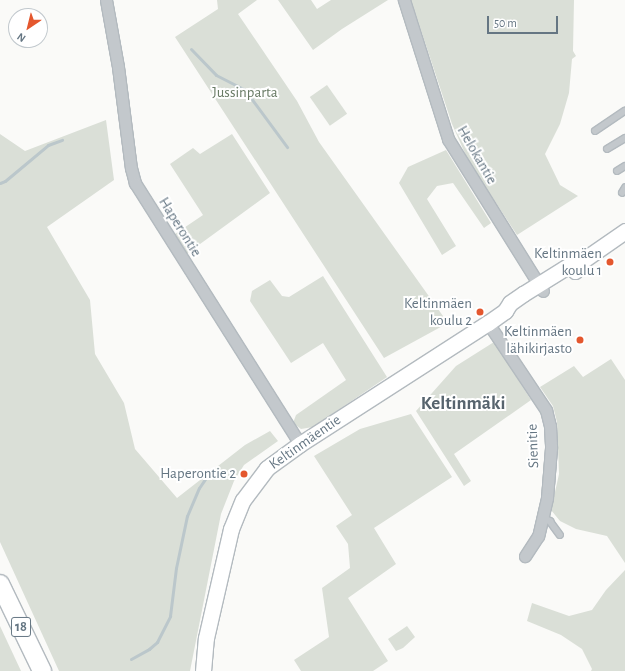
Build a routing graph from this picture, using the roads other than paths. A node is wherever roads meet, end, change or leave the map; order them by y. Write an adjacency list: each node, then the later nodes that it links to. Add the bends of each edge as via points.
1 (106, 0): 12 (street, Haperontie, via 135,183)
2 (404, 0): 10 (street, Helokantie, via 448,139)
3 (625, 111): 4 (lane)
4 (595, 131)
5 (625, 138): 6 (lane)
6 (607, 149)
7 (625, 166): 8 (lane)
8 (617, 171)
9 (625, 231): 10 (main road, Keltinmäentie, via 579,263 575,271)
10 (541, 288): 11 (main road, Keltinmäentie, via 515,310 505,311)
11 (488, 323): 12 (main road, Keltinmäentie); 13 (street, Sienitie, via 546,410 551,448)
12 (300, 444): 18 (main road, Keltinmäentie, via 267,468 236,514 208,631)
13 (543, 518): 14 (lane, via 550,521); 15 (street, Sienitie, via 538,536)
14 (560, 535)
15 (525, 556)
16 (0, 584): 17 (highway, 18)
17 (42, 671)
18 (203, 671)

